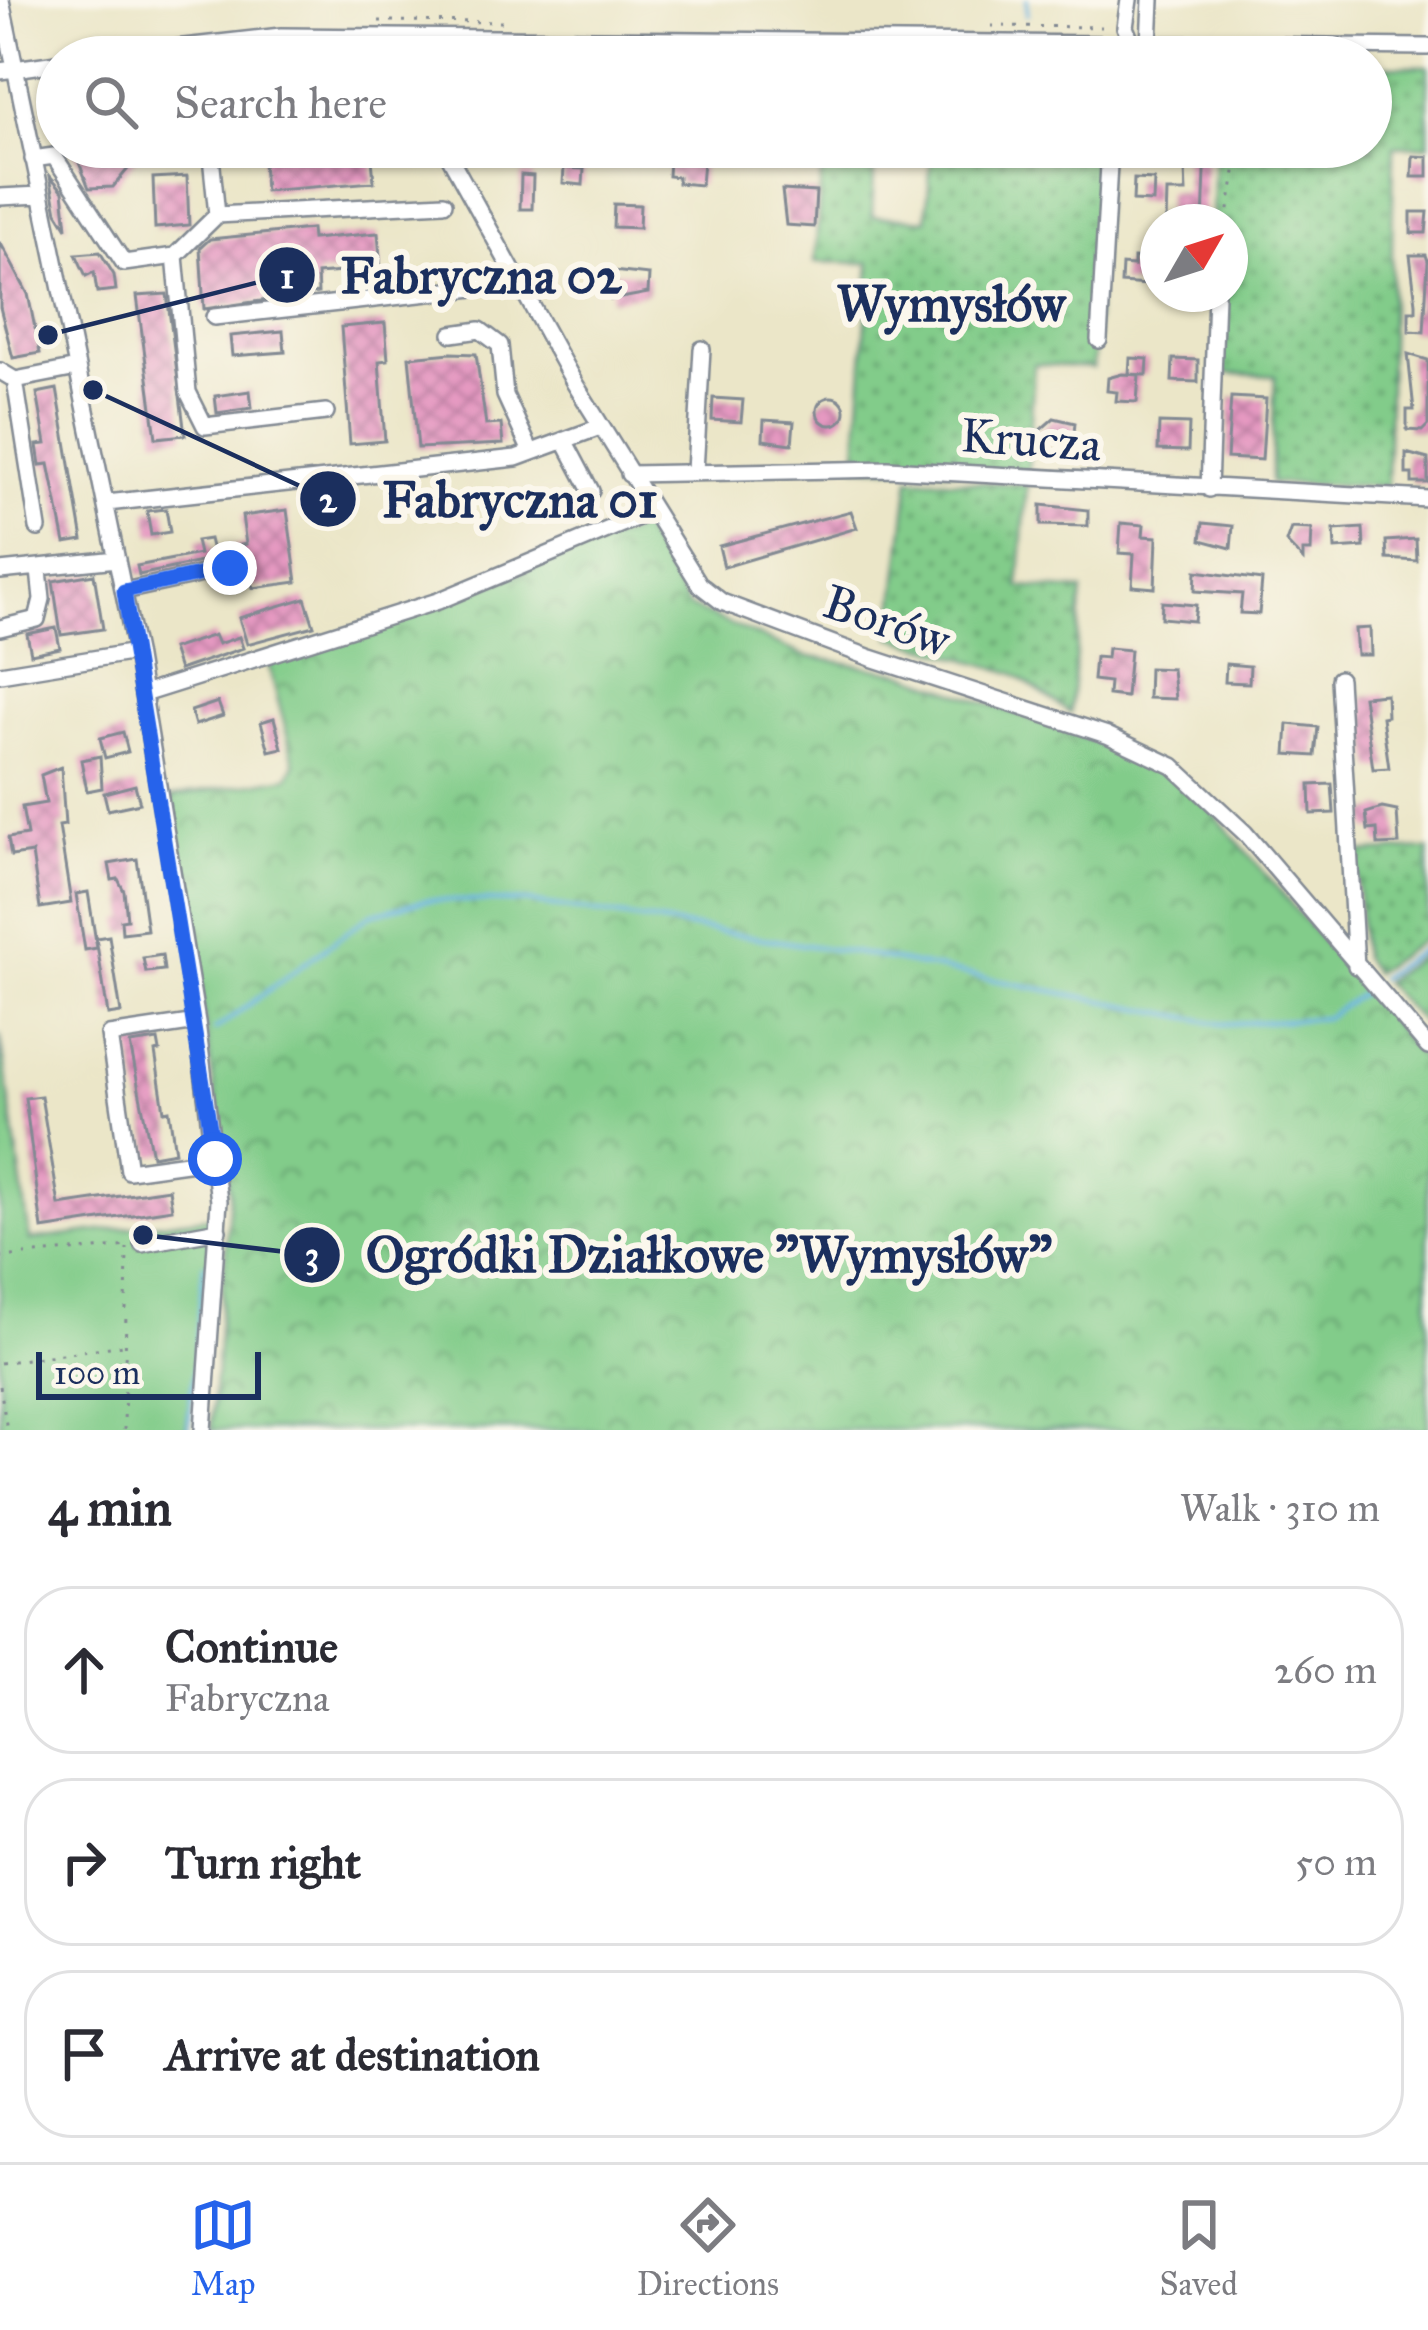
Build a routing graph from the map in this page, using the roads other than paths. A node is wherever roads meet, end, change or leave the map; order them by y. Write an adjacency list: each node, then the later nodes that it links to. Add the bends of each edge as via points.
1 (1, 0): 11 (street)
2 (1129, 0): 7 (street)
3 (1151, 0): 8 (street)
4 (393, 35): 5 (street); 6 (street)
5 (379, 36)
6 (454, 36)
7 (1126, 36)
8 (1133, 36)
9 (1392, 46): 10 (street)
10 (1428, 46)
11 (8, 70): 12 (street)
12 (33, 159): 13 (street); 18 (street)
13 (36, 159)
14 (62, 168): 22 (street, via 124,262)
15 (212, 168): 21 (street)
16 (455, 168): 23 (street, Borów)
17 (1109, 168): 27 (street)
18 (40, 195): 19 (street); 29 (street)
19 (0, 196)
20 (444, 203): 21 (street)
21 (217, 215): 22 (street)
22 (175, 256): 31 (street, via 188,392 205,426)
23 (518, 283): 25 (street); 32 (street, Borów)
24 (1215, 312): 37 (street)
25 (214, 317)
26 (452, 334): 34 (street, via 480,330 500,345 505,395)
27 (1099, 340)
28 (702, 349): 35 (street)
29 (77, 368): 30 (street); 40 (street)
30 (7, 375): 42 (street)
31 (326, 412)
32 (600, 427): 33 (street); 36 (street, Borów)
33 (564, 440): 34 (street); 38 (street)
34 (531, 452): 40 (street)
35 (695, 471): 36 (street, Krucza); 37 (street, Krucza, via 888,469)
36 (628, 475): 41 (street, Borów)
37 (1209, 489): 39 (street, Krucza)
38 (591, 491)
39 (1428, 499)
40 (107, 503): 43 (street)
41 (650, 512): 53 (street, via 438,601); 54 (street, Borów, via 700,585 722,602 1107,735 1173,766 1245,833)
42 (38, 528)
43 (117, 559): 46 (street); 48 (street)
44 (230, 568): 48 (street)
45 (8, 570): 46 (street); 47 (street)
46 (39, 570): 49 (street, via 37,619)
47 (0, 581)
48 (124, 591): 50 (street)
49 (0, 628)
50 (136, 652): 51 (street); 53 (street)
51 (0, 674)
52 (1340, 679): 54 (street)
53 (143, 694): 55 (street)
54 (1356, 966): 56 (street, Borów)
55 (197, 1022): 57 (street); 57 (street, via 109,1035 129,1171)
56 (1428, 1047)
57 (215, 1159): 58 (street)
58 (218, 1230): 59 (street); 60 (street)
59 (135, 1245)
60 (203, 1430)

